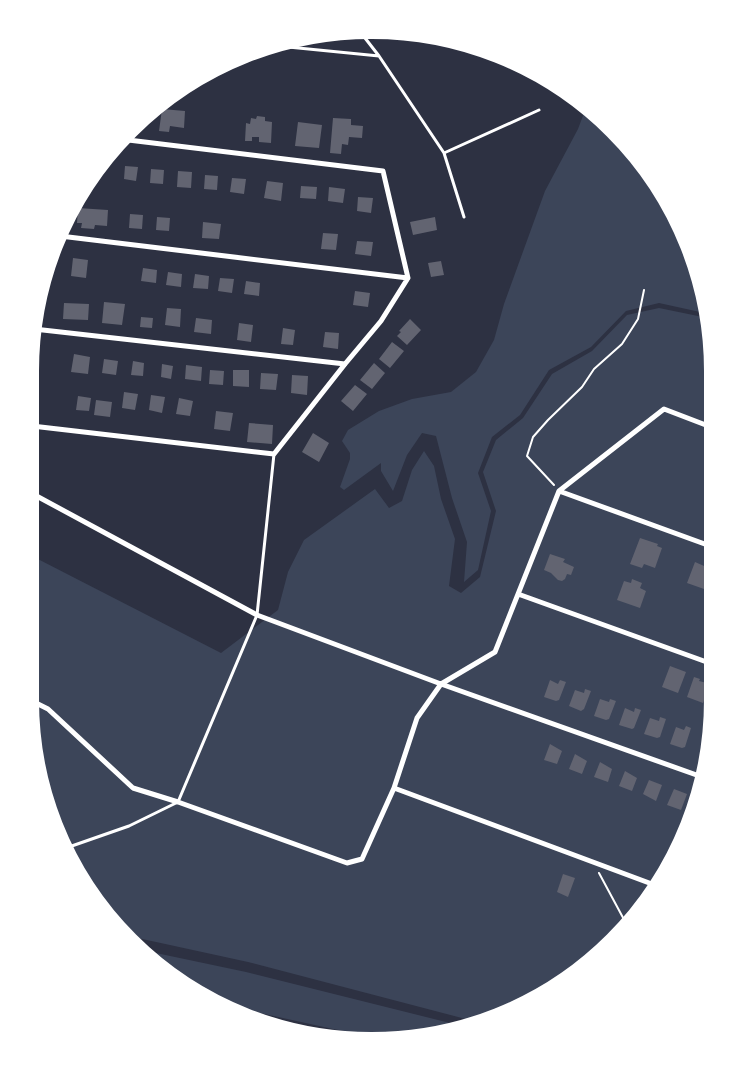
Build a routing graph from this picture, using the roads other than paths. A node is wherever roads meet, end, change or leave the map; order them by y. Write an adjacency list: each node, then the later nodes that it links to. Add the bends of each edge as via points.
1 (364, 36): 3 (lane)
2 (289, 47): 3 (lane)
3 (379, 56): 6 (lane)
4 (539, 110): 6 (lane)
5 (128, 140): 9 (street, via 383,171)
6 (444, 153): 7 (lane)
7 (464, 218)
8 (65, 237): 9 (street)
9 (408, 278): 11 (street, via 381,321)
10 (39, 330): 11 (street)
11 (344, 364): 14 (street)
12 (36, 426): 14 (street)
13 (707, 426): 15 (street, via 664,410)
14 (274, 454): 19 (lane)
15 (559, 491): 17 (street); 18 (street)
16 (36, 496): 19 (street)
17 (707, 545)
18 (518, 594): 20 (street); 21 (street, via 494,652)
19 (257, 615): 21 (street); 25 (lane)
20 (707, 662)
21 (441, 684): 23 (street); 24 (street, via 418,718)
22 (36, 703): 25 (street, via 48,709 133,788)
23 (698, 775)
24 (394, 788): 25 (street, via 362,859 347,863); 27 (street)
25 (178, 802): 26 (lane, via 129,826)
26 (70, 846)
27 (651, 884)

